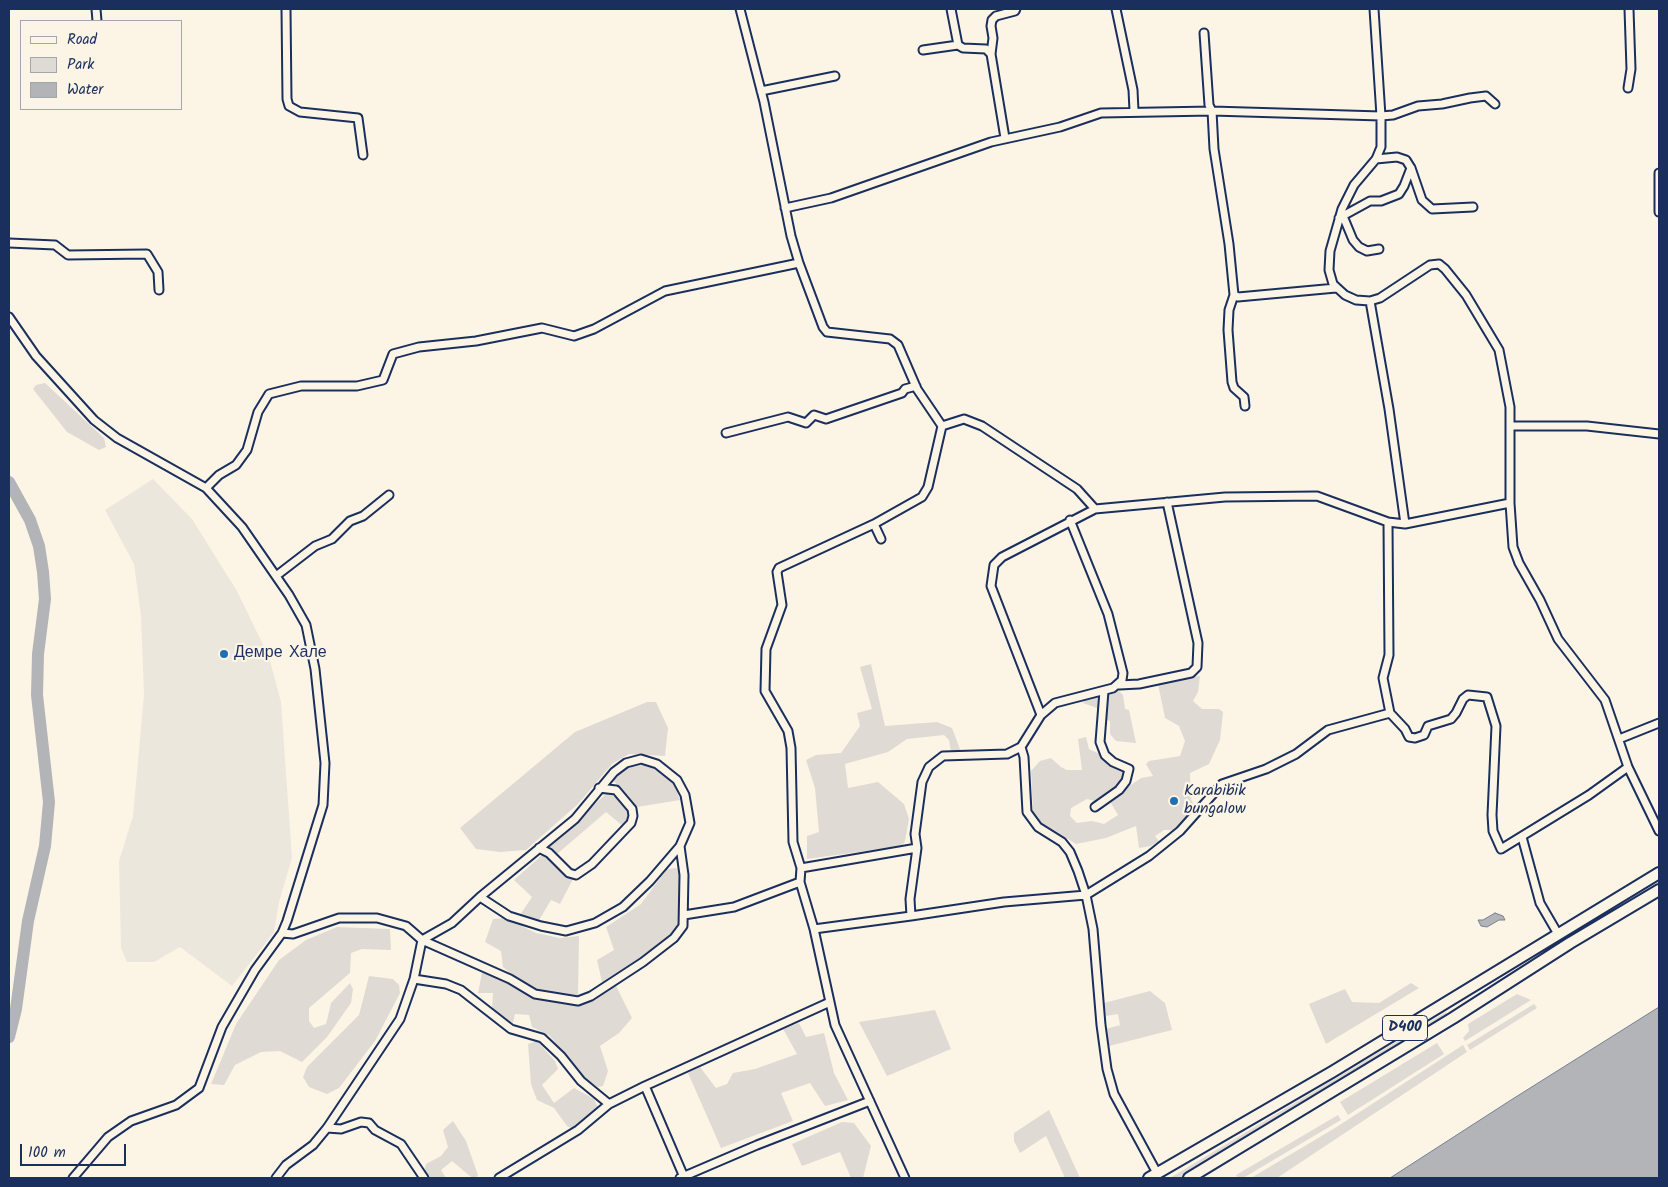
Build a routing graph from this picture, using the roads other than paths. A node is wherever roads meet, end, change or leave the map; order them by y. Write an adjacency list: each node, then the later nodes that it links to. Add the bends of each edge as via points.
1 (286, 9): 20 (street, via 289,106 300,112 358,118)
2 (740, 9): 14 (street)
3 (952, 9): 9 (street)
4 (1016, 9): 11 (street, via 992,20)
5 (1116, 9): 16 (street)
6 (1374, 9): 18 (street)
7 (1628, 9): 13 (street, via 1631,69)
8 (1204, 33): 17 (street)
9 (958, 45): 10 (street); 11 (street, via 986,49)
10 (923, 50)
11 (991, 54): 19 (street)
12 (835, 76): 14 (street)
13 (1628, 88)
14 (761, 90): 25 (street)
15 (1495, 104): 18 (street, via 1486,96 1418,106)
16 (1134, 111): 17 (street); 19 (street, via 1101,113 1068,125)
17 (1212, 111): 18 (street); 33 (street)
18 (1381, 116): 21 (street, via 1381,147)
19 (1005, 138): 25 (street, via 840,195)
20 (363, 155)
21 (1376, 159): 22 (street, via 1397,157 1406,160); 27 (street, via 1354,185)
22 (1411, 168): 24 (street, via 1427,206 1443,209); 27 (street, via 1398,194 1364,204)
23 (1659, 173): 26 (street)
24 (1474, 207)
25 (785, 208): 30 (street)
26 (1659, 212)
27 (1341, 217): 29 (street, via 1359,247); 31 (street, via 1330,251 1329,270)
28 (9, 243): 32 (street, via 54,245 68,255 147,254 158,272)
29 (1379, 249)
30 (799, 263): 36 (street, via 827,332 890,339 904,354); 42 (street, via 665,292 574,336 542,328 476,341 419,346 393,354 383,380 357,386 301,386 269,394 258,412 247,450 236,465)
31 (1336, 288): 33 (street); 34 (street, via 1356,300)
32 (159, 290)
33 (1234, 295): 37 (street, via 1228,330 1232,382 1244,398)
34 (1370, 301): 39 (street, via 1380,298 1430,265 1439,264 1445,269 1466,295 1499,350); 50 (street)
35 (9, 317): 42 (street, via 36,356 94,420 117,438)
36 (916, 386): 38 (street); 40 (street, via 826,418 814,414 806,423 788,417)
37 (1245, 406)
38 (942, 426): 46 (street, via 964,419 982,426 1077,489); 49 (street, via 928,487 922,497)
39 (1511, 426): 41 (street, via 1587,426); 45 (street)
40 (726, 434)
41 (1659, 434)
42 (206, 488): 52 (street, via 242,526)
43 (389, 495): 52 (street, via 332,539 315,546)
44 (1167, 502): 46 (street); 48 (street, via 1225,497 1318,496); 53 (street, via 1198,643 1197,667 1191,673)
45 (1510, 503): 50 (street); 58 (street, via 1513,547 1519,564 1558,639 1605,700)
46 (1095, 509): 47 (street)
47 (1070, 520): 53 (street, via 1108,614 1122,673); 56 (street, via 1002,557 994,564 991,574 991,586)
48 (1388, 522): 50 (street); 55 (street, via 1389,655 1383,678)
49 (874, 524): 51 (street); 68 (street, via 779,568 777,572 782,605 766,649 764,691 788,731 793,842)
50 (1405, 524)
51 (881, 539)
52 (276, 576): 77 (street, via 306,625 315,669 325,763 323,806)
53 (1119, 685): 54 (street)
54 (1104, 691): 56 (street, via 1055,703); 62 (street, via 1100,742 1105,755 1130,769 1119,790)
55 (1390, 713): 64 (street, via 1409,737 1415,738 1424,735 1428,726 1450,719 1468,695 1486,697 1491,705 1496,732 1493,831 1501,849); 72 (street, via 1328,730 1296,754 1266,769 1222,784 1186,825 1150,856)
56 (1041, 715): 59 (street)
57 (1659, 724): 58 (street)
58 (1619, 739): 60 (street)
59 (1021, 747): 67 (street, via 1007,754 943,756 929,766 922,782 915,834); 72 (street, via 1027,812 1038,827 1062,842 1070,852)
60 (1628, 767): 63 (street); 64 (street)
61 (599, 788): 65 (street, via 626,763 640,759 657,764 677,780 685,795 690,823); 66 (street, via 575,819); 66 (street, via 616,790 632,809 633,816 631,823 592,864 576,875 569,873 549,853)
62 (1095, 807)
63 (1659, 831)
64 (1522, 837): 78 (street, via 1540,903)
65 (680, 846): 73 (street, via 623,907 595,923 566,931 509,916); 74 (street)
66 (539, 848): 73 (street)
67 (917, 848): 68 (street); 75 (street)
68 (801, 868): 70 (street)
69 (1659, 873): 78 (highway, D400)
70 (800, 882): 74 (street, via 734,907); 76 (street)
71 (1659, 890): 93 (highway, D400)
72 (1086, 895): 75 (street, via 1004,902); 86 (street, via 1096,952 1107,1069 1114,1094)
73 (480, 897): 79 (street, via 452,923)
74 (684, 915): 79 (street, via 683,926 674,938 643,962 578,1001 535,994 510,979)
75 (911, 916): 76 (street)
76 (814, 929): 81 (street)
77 (282, 933): 79 (street, via 293,934 338,918 377,918 406,926); 88 (street, via 222,1027 199,1088 176,1105 131,1122 108,1137)
78 (1558, 934): 86 (highway, D400, via 1332,1072)
79 (422, 940): 80 (street)
80 (414, 979): 84 (street, via 461,990 511,1029 542,1038 582,1081); 85 (street, via 400,1019)
81 (830, 1002): 82 (street); 83 (street, via 835,1024)
82 (645, 1086): 84 (street); 87 (street)
83 (870, 1101): 87 (street); 92 (street)
84 (609, 1104): 91 (street, via 578,1130)
85 (327, 1128): 89 (street); 90 (street, via 341,1129 361,1122 369,1123 375,1130 401,1144)
86 (1153, 1176)
87 (682, 1177)
88 (74, 1178)
89 (276, 1178)
90 (424, 1178)
91 (499, 1178)
92 (905, 1178)
93 (1189, 1178)

